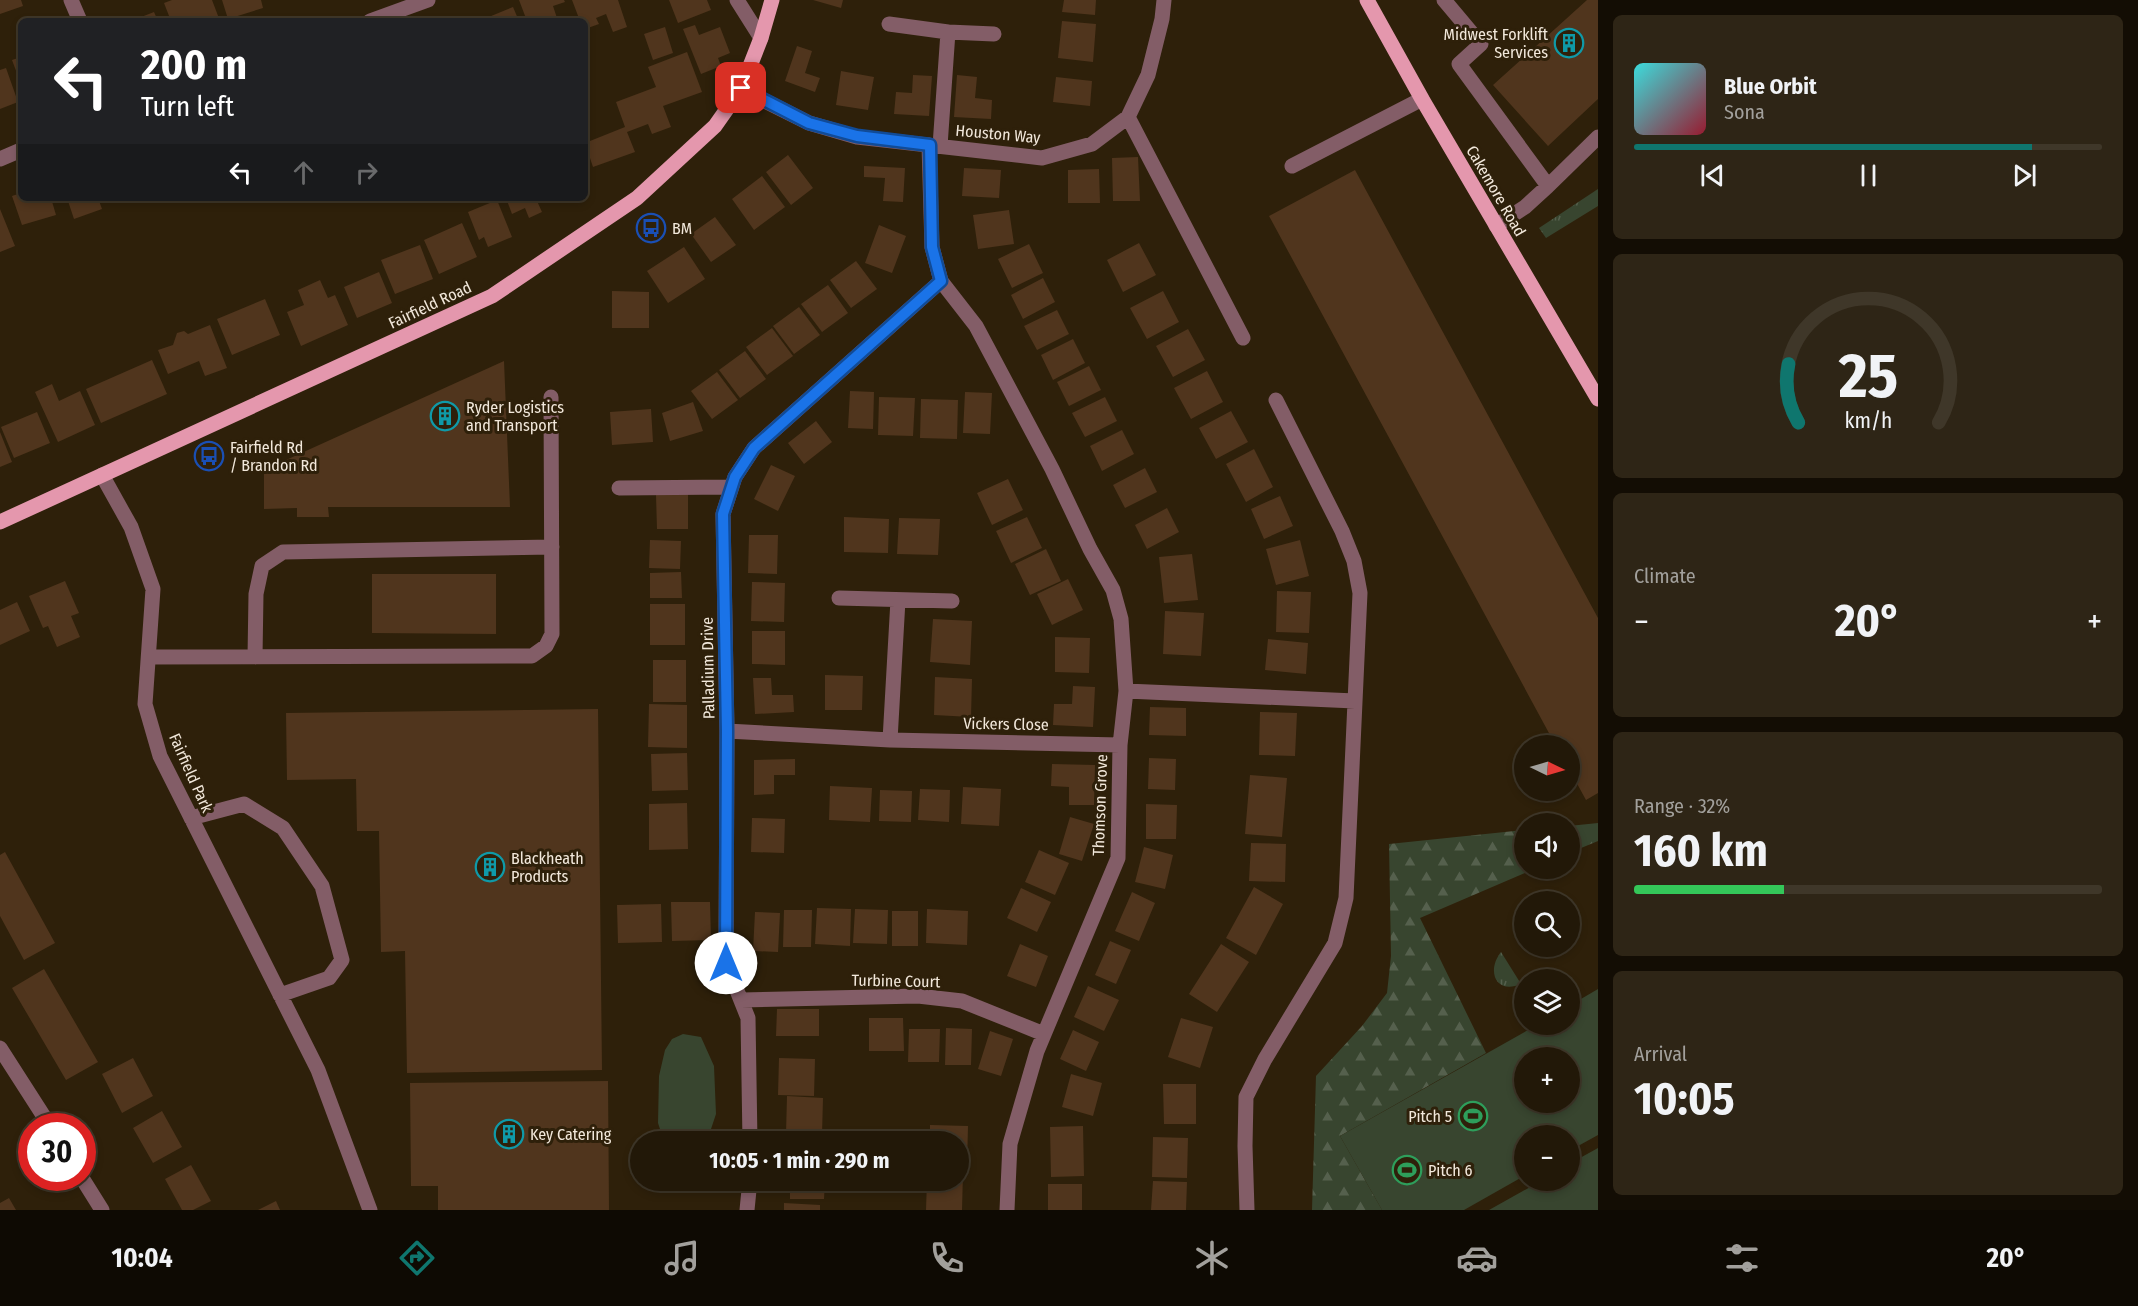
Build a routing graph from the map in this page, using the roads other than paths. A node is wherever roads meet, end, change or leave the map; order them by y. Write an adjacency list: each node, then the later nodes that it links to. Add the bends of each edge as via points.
1 (71, 0): 8 (street)
2 (428, 0): 9 (street)
3 (737, 0): 13 (street)
4 (772, 0): 13 (main road, Fairfield Road)
5 (1164, 0): 16 (street, Houston Way, via 1148,75)
6 (1367, 0): 15 (main road, Cakemore Road)
7 (1444, 0): 22 (street, via 1481,44 1459,64)
8 (79, 18)
9 (378, 18)
10 (889, 24): 11 (street)
11 (948, 32): 12 (street); 18 (street)
12 (993, 34)
13 (761, 38): 14 (main road, Fairfield Road)
14 (741, 88): 18 (street, Houston Way, via 809,123 857,136); 29 (main road, Fairfield Road, via 715,126 637,198 492,296)
15 (1422, 99): 21 (street); 23 (main road, Cakemore Road)
16 (1128, 117): 18 (street, Houston Way, via 1092,144 1042,158); 25 (street)
17 (1598, 137): 22 (street)
18 (935, 146): 24 (street, via 932,247)
19 (18, 151): 20 (street)
20 (0, 159)
21 (1292, 166)
22 (1548, 186): 23 (street)
23 (1496, 226): 27 (main road, Cakemore Road)
24 (941, 281): 30 (street, Palladium Drive, via 754,448); 39 (street, Thomson Grove, via 976,327 1113,590 1121,619)
25 (1243, 338)
26 (551, 397): 33 (street)
27 (1598, 399)
28 (1276, 400): 40 (street, via 1354,561 1360,592)
29 (102, 475): 32 (main road, Fairfield Road); 37 (street, Fairfield Park, via 131,527 153,589)
30 (731, 487): 31 (street); 41 (street, Palladium Drive, via 723,514)
31 (619, 488)
32 (0, 522)
33 (552, 547): 38 (street, via 283,552 262,566 255,594); 38 (street, via 552,634 546,646 532,656)
34 (839, 598): 35 (street)
35 (898, 600): 36 (street); 42 (street)
36 (952, 601)
37 (149, 657): 38 (street); 44 (street, Fairfield Park, via 145,704 160,756)
38 (255, 657)
39 (1126, 691): 40 (street); 43 (street, Thomson Grove)
40 (1355, 701): 57 (street, via 1346,898 1335,943 1246,1097)
41 (727, 731): 42 (street, Vickers Close); 46 (street, Palladium Drive, via 726,963)
42 (890, 740): 43 (street, Vickers Close)
43 (1120, 745): 47 (street, Thomson Grove, via 1118,858)
44 (191, 818): 45 (street, Fairfield Park); 45 (street, via 244,804 283,828 322,886 342,960 329,978)
45 (280, 995): 54 (street, Fairfield Park, via 318,1070)
46 (741, 1000): 47 (street, Turbine Court, via 918,996 962,1001); 50 (street, Palladium Drive, via 748,1018)
47 (1044, 1034): 56 (street, Thomson Grove, via 1010,1144)
48 (0, 1048): 49 (street)
49 (42, 1113)
50 (750, 1131)
51 (90, 1191): 53 (street)
52 (748, 1191): 55 (street)
53 (102, 1210)
54 (370, 1210)
55 (747, 1210)
56 (1007, 1210)
57 (1247, 1210)

